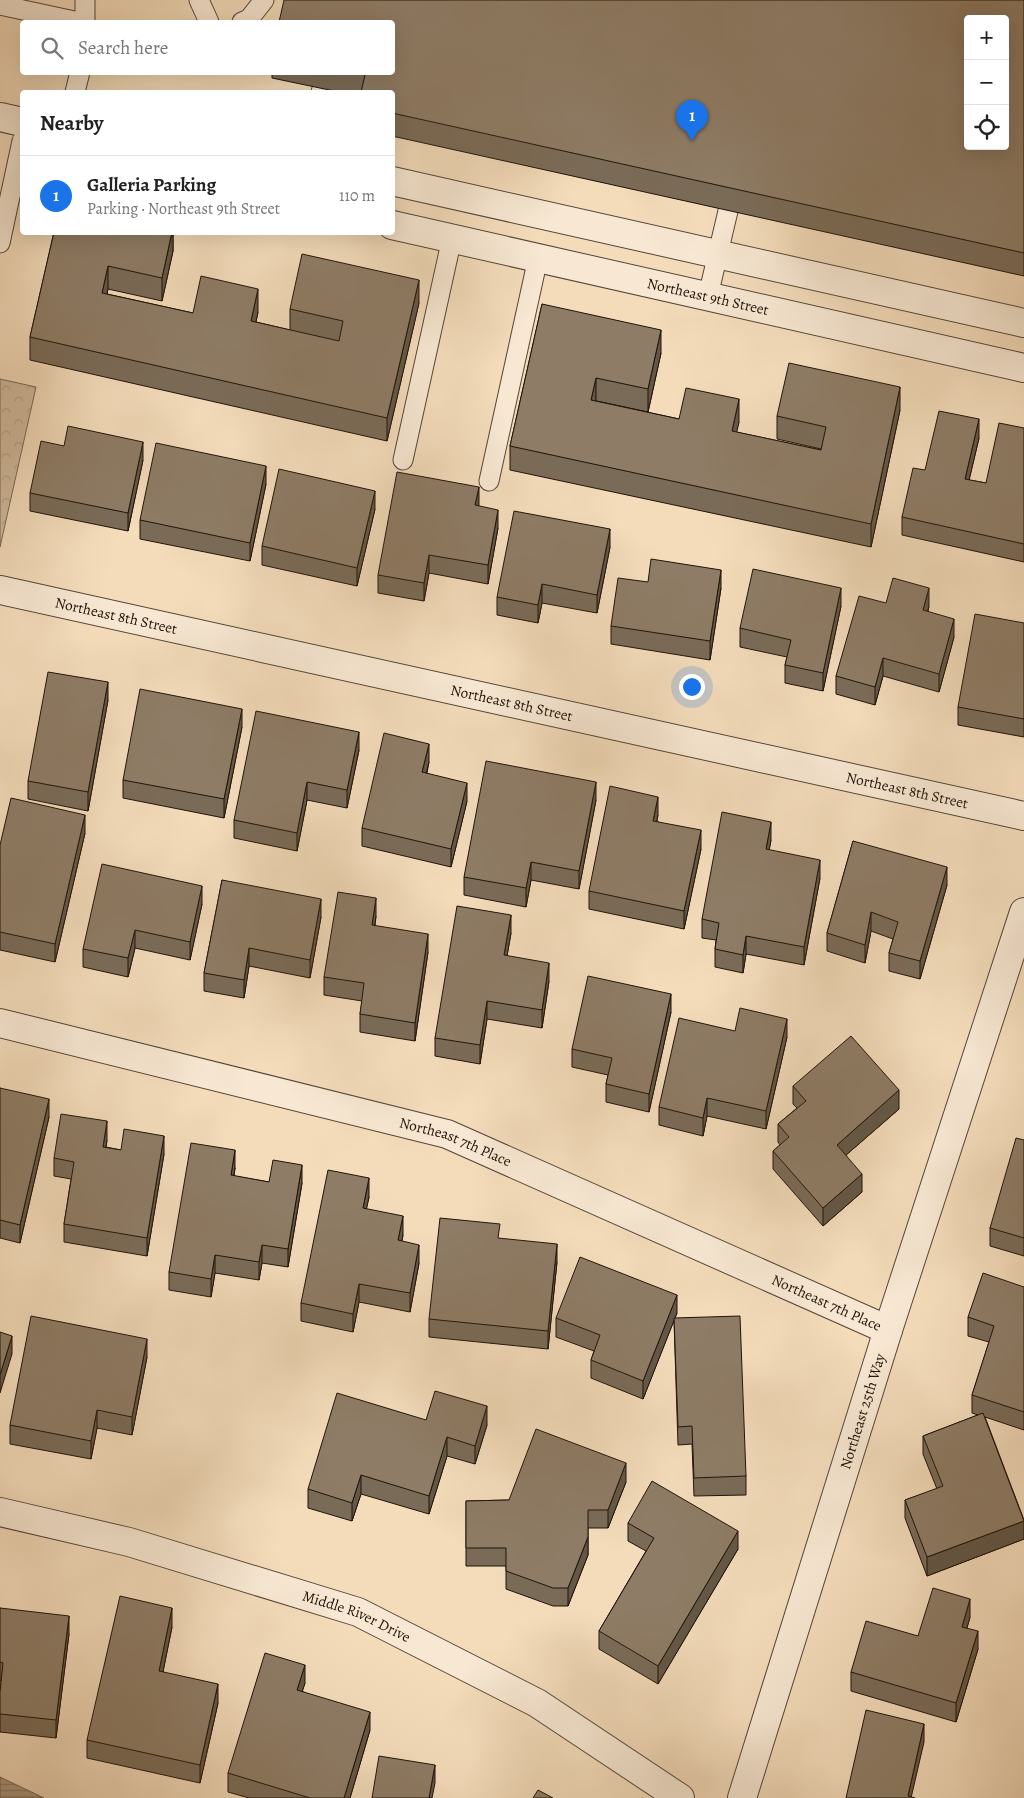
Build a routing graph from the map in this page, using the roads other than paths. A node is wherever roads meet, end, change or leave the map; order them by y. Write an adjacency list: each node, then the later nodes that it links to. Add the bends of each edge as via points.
1 (85, 0): 5 (lane)
2 (264, 0): 6 (lane)
3 (0, 5): 4 (lane)
4 (70, 20)
5 (85, 20)
6 (247, 20)
7 (79, 75): 8 (lane)
8 (76, 90)
9 (0, 117): 10 (street)
10 (20, 122)
11 (20, 150): 16 (lane)
12 (395, 182): 17 (street)
13 (728, 211): 17 (lane)
14 (395, 226): 15 (street, Northeast 9th Street)
15 (452, 238): 18 (street, Northeast 9th Street); 22 (lane)
16 (0, 244)
17 (718, 253): 19 (lane); 20 (street)
18 (538, 258): 19 (street, Northeast 9th Street); 23 (lane)
19 (708, 296): 21 (street, Northeast 9th Street)
20 (1024, 323)
21 (1024, 368)
22 (403, 460)
23 (489, 481)
24 (0, 590): 25 (street, Northeast 8th Street)
25 (1024, 816)
26 (1024, 912): 28 (street, Northeast 25th Way)
27 (0, 1023): 28 (street, Northeast 7th Place, via 447,1134)
28 (888, 1330): 31 (street, Northeast 25th Way)
29 (0, 1512): 30 (street, Middle River Drive, via 129,1542 358,1612 537,1702)
30 (680, 1798)
31 (742, 1798)

